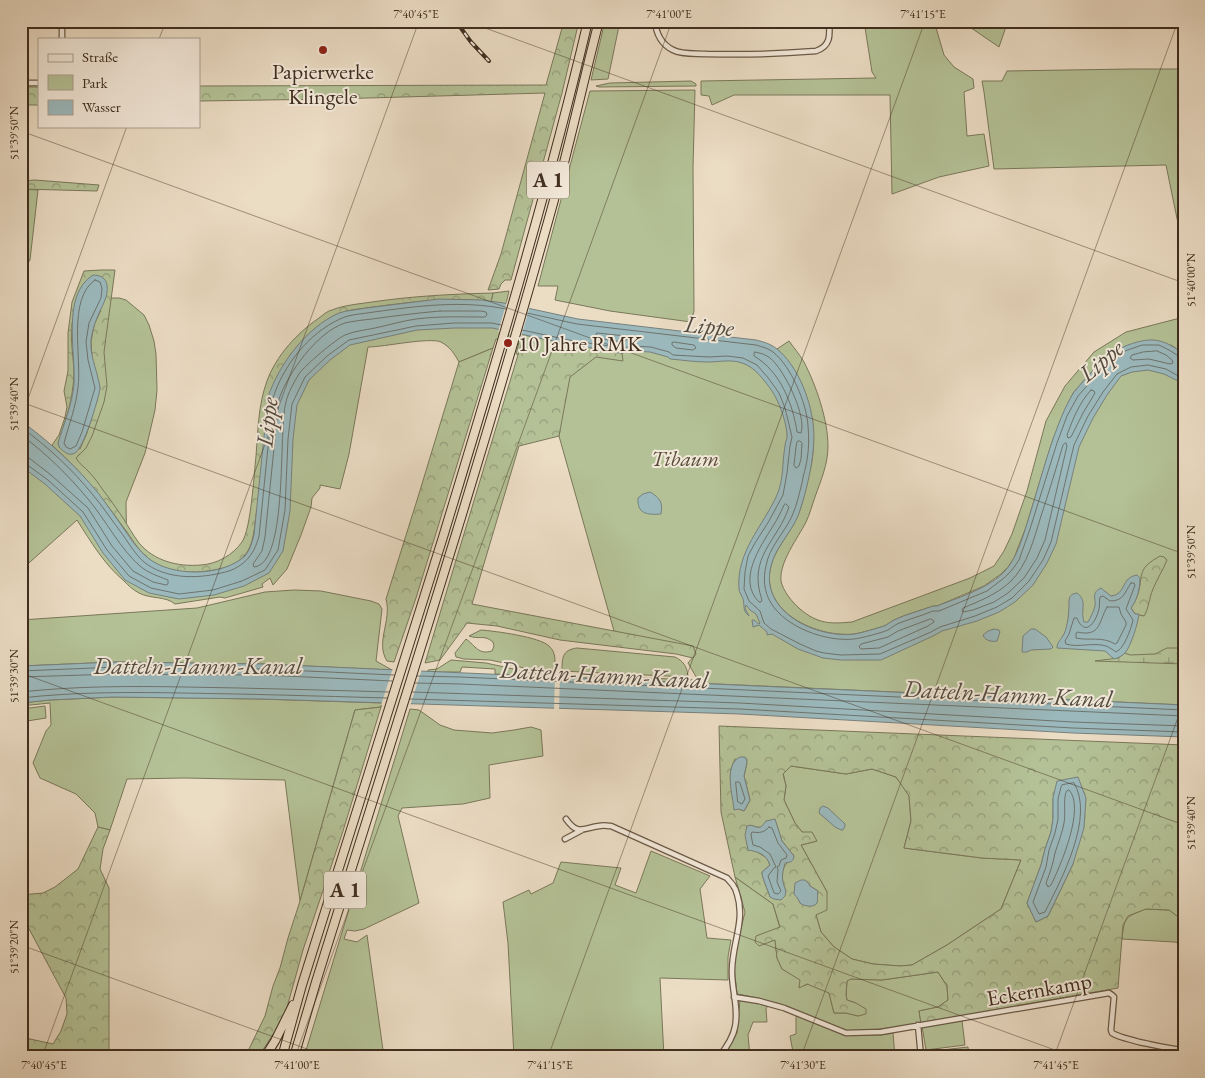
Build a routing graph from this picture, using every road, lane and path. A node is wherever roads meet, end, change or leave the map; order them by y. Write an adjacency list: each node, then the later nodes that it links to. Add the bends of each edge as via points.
1 (62, 21): 6 (street)
2 (588, 21): 12 (highway, A 1, via 495,367)
3 (599, 21): 18 (highway, A 1, via 506,369)
4 (656, 21): 5 (street, via 659,36 673,50 738,55 816,51 828,40)
5 (829, 21)
6 (62, 38)
7 (21, 83): 8 (street)
8 (38, 83)
9 (566, 819): 10 (street)
10 (582, 830): 11 (street); 13 (street, via 611,826 726,878 734,887 740,907 732,964)
11 (565, 839)
12 (302, 985): 16 (highway); 17 (highway, A 1)
13 (734, 997): 14 (street, via 784,1008 846,1032 881,1032); 19 (street, via 735,1029)
14 (918, 1026): 15 (street, Eckernkamp, via 1108,993 1114,998 1112,1033); 20 (street)
15 (1184, 1050)
16 (265, 1057)
17 (282, 1057)
18 (294, 1057)
19 (719, 1057)
20 (921, 1057)

